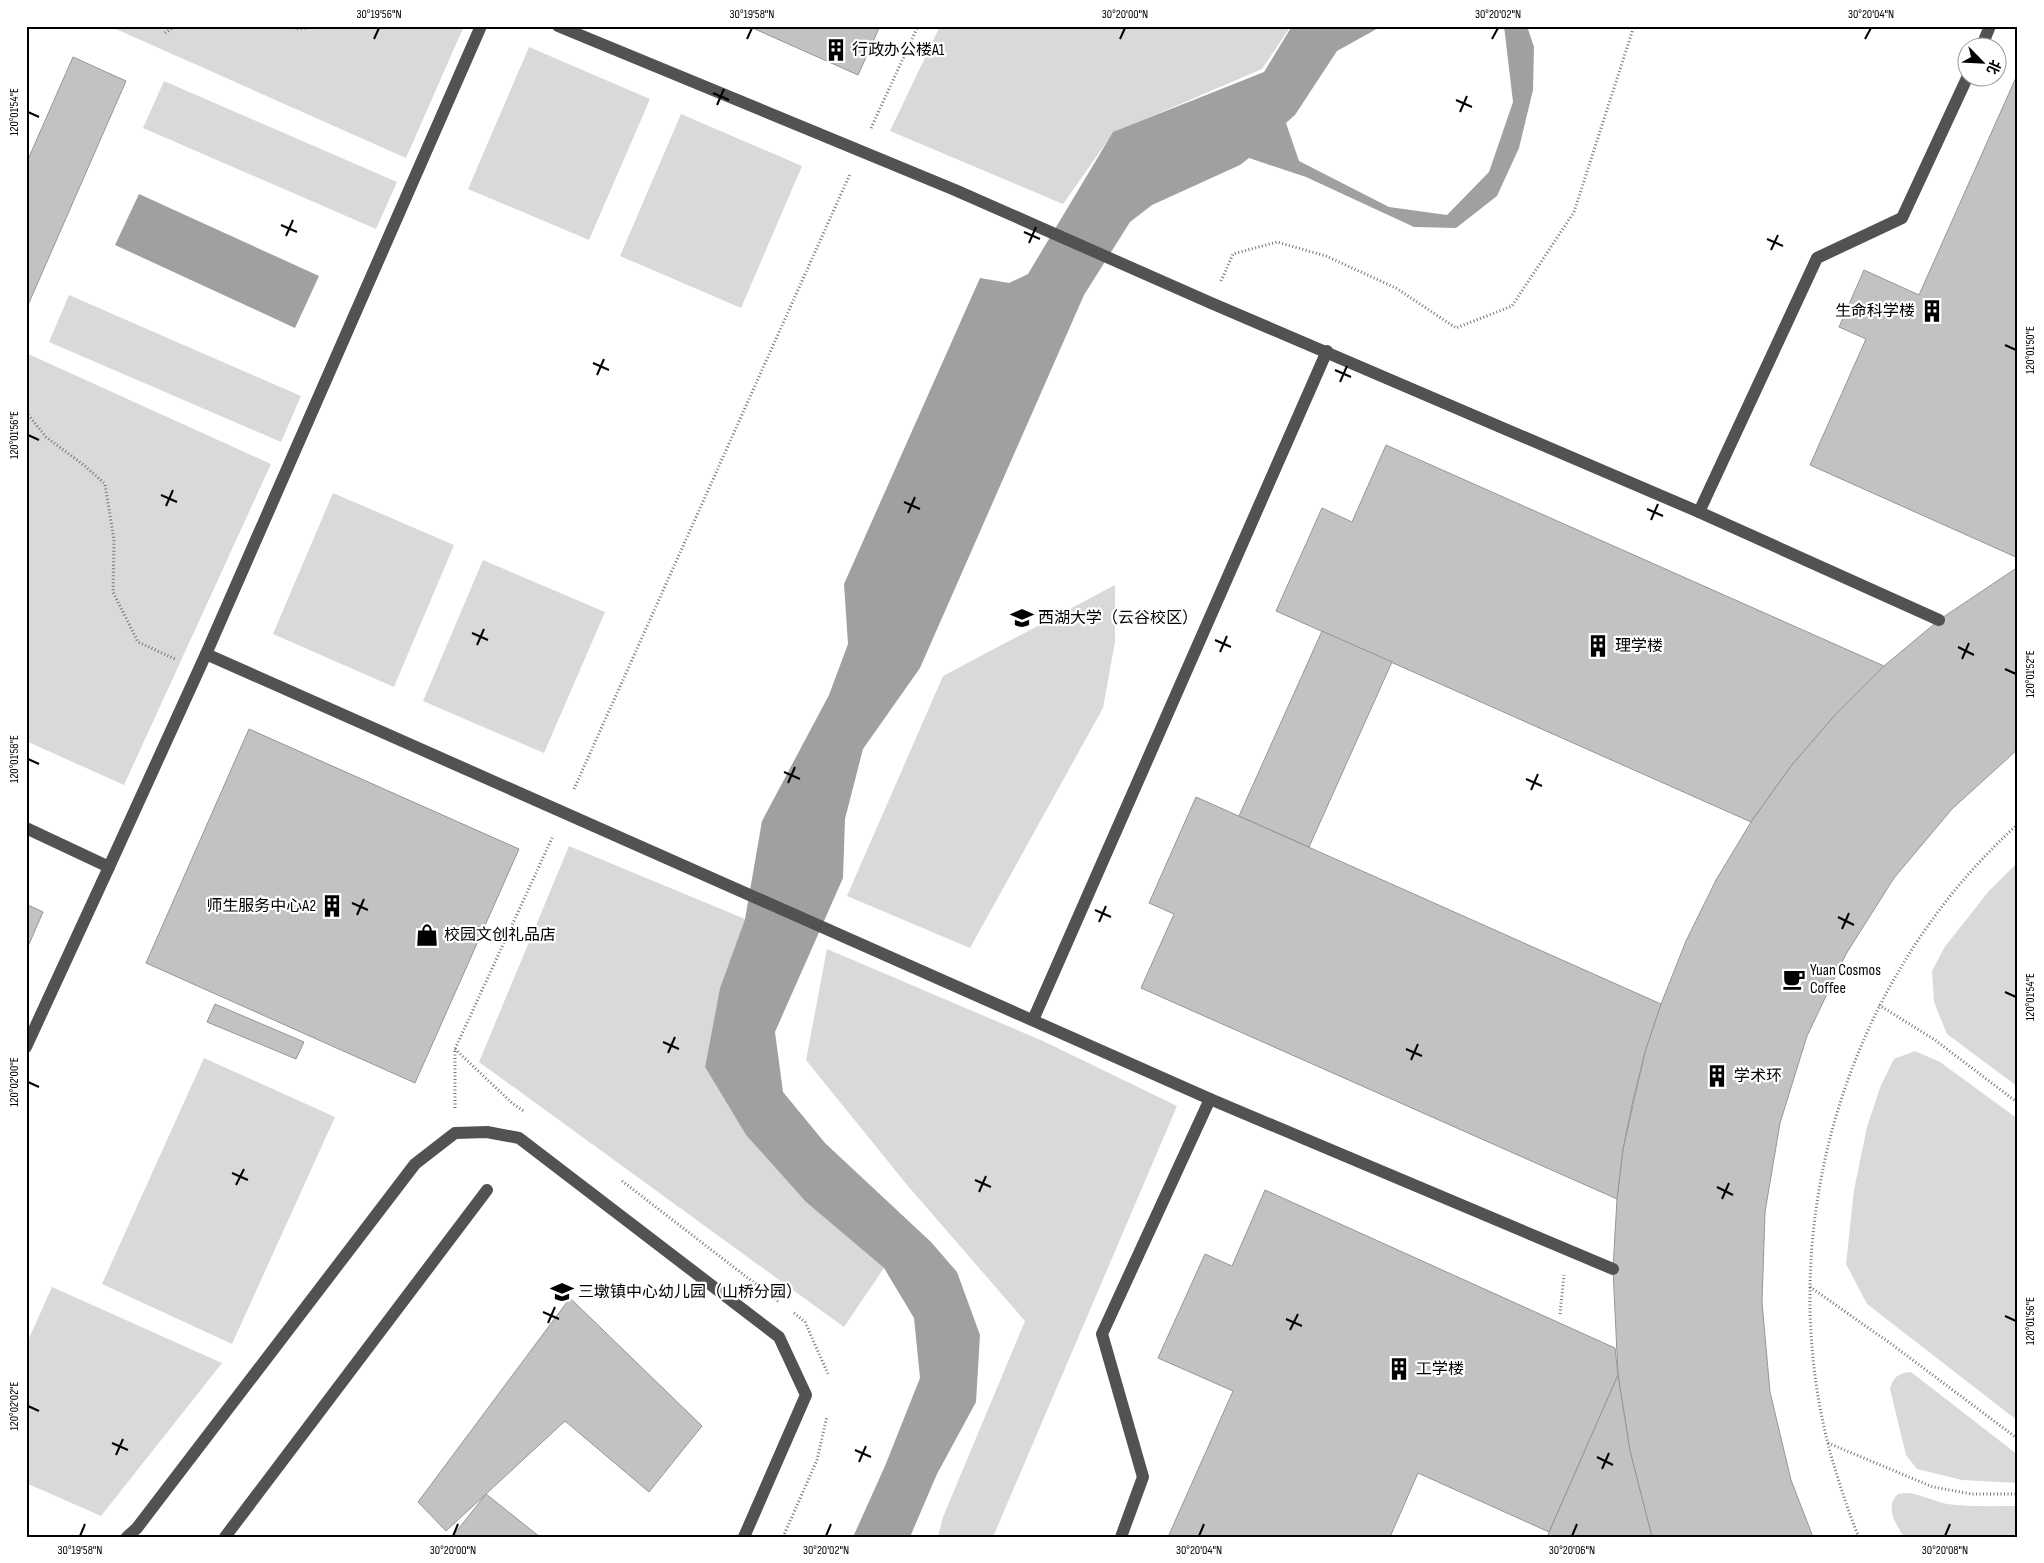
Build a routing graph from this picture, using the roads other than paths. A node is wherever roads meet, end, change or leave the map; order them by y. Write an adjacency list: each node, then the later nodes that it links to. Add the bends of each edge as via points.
1 (481, 26): 9 (street)
2 (558, 26): 6 (street, via 955,190)
3 (1990, 26): 4 (street)
4 (1985, 38)
5 (1962, 88): 7 (street, via 1902,218 1817,258)
6 (1327, 351): 7 (street); 12 (street)
7 (1699, 512): 8 (street)
8 (1939, 620)
9 (206, 654): 11 (street); 12 (street)
10 (26, 828): 11 (street)
11 (109, 867): 13 (street)
12 (1033, 1020): 14 (street)
13 (26, 1047)
14 (1210, 1099): 16 (street); 20 (street, via 1102,1334 1143,1477)
15 (487, 1190): 18 (street)
16 (1613, 1269)
17 (127, 1537): 19 (street, via 415,1164 455,1133 487,1132 518,1138 779,1337 806,1395)
18 (225, 1537)
19 (744, 1537)
20 (1121, 1537)

